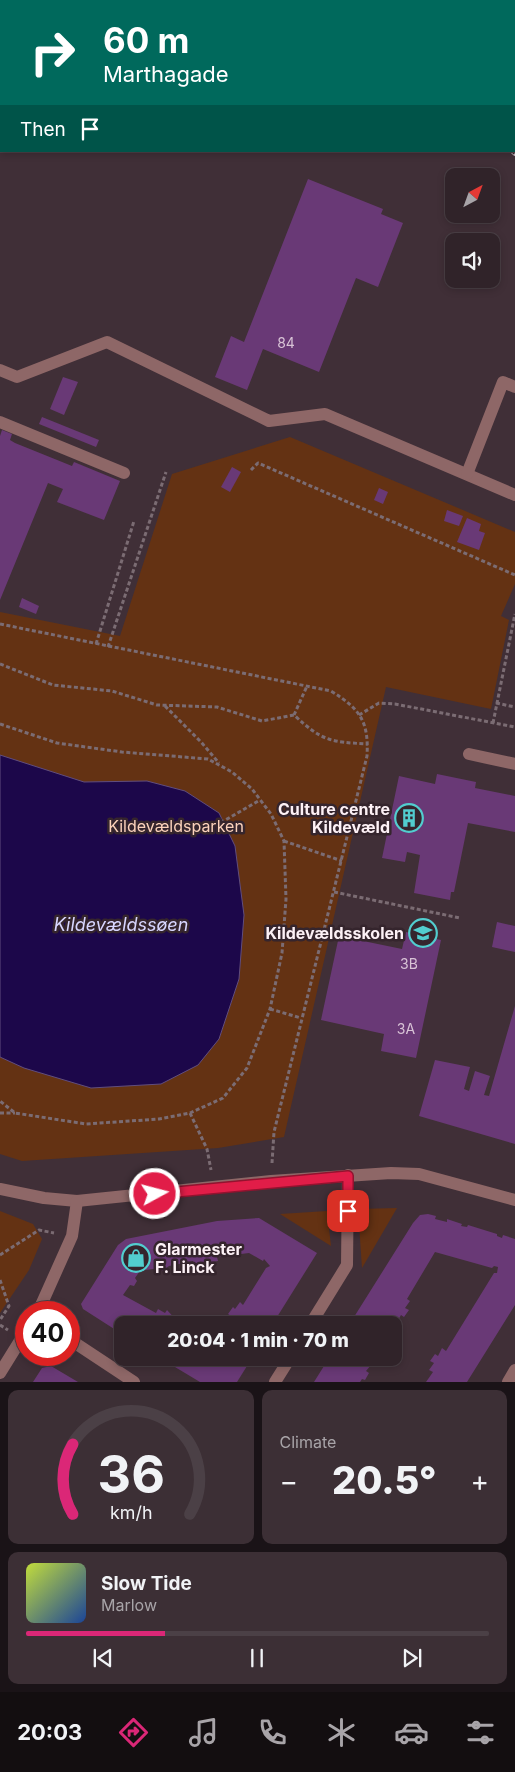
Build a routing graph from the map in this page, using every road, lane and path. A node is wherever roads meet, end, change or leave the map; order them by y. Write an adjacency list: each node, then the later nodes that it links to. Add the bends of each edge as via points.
1 (0, 370): 7 (street, via 17,377 107,342 269,421 325,414)
2 (515, 387): 7 (street, via 503,382)
3 (0, 422): 6 (street)
4 (251, 470): 10 (path, via 258,463)
5 (166, 472): 14 (path)
6 (124, 473)
7 (466, 474): 8 (street)
8 (515, 495)
9 (134, 521): 13 (path)
10 (515, 575)
11 (515, 614): 17 (path)
12 (0, 624): 13 (path)
13 (96, 644): 14 (path)
14 (108, 647): 16 (path)
15 (0, 664): 18 (path, via 53,685 112,692)
16 (307, 686): 20 (path); 21 (path, via 331,691 349,702)
17 (496, 703): 19 (path); 22 (path)
18 (164, 706): 20 (path, via 217,707 262,720); 28 (path, via 202,742)
19 (515, 707)
20 (294, 715): 25 (path, via 315,734 333,742)
21 (360, 715): 22 (path, via 380,703); 25 (path, via 369,734)
22 (493, 723): 24 (path)
23 (0, 724): 28 (path, via 57,743 208,759)
24 (515, 727)
25 (368, 744): 32 (path)
26 (468, 754): 27 (street)
27 (515, 764)
28 (221, 766): 29 (path, via 252,789)
29 (260, 800): 30 (path); 31 (path, via 271,814)
30 (215, 826)
31 (284, 842): 32 (path); 35 (path, via 286,899 282,952)
32 (342, 861): 33 (path)
33 (334, 892): 34 (path); 36 (path)
34 (460, 918)
35 (270, 1008): 36 (path); 40 (path, via 247,1068 223,1098)
36 (301, 1018): 42 (path, via 274,1132)
37 (0, 1101): 39 (path)
38 (0, 1113): 39 (path)
39 (16, 1113): 40 (path, via 86,1124 159,1119)
40 (190, 1113): 43 (path, via 208,1149)
41 (348, 1176): 42 (street); 45 (street, via 419,1174); 51 (street, via 347,1265)
42 (271, 1181): 43 (street)
43 (214, 1187): 46 (street)
44 (0, 1188): 46 (street, via 44,1198)
45 (515, 1200)
46 (77, 1201): 47 (street)
47 (72, 1236): 48 (path, via 39,1230); 50 (street)
48 (0, 1255)
49 (0, 1280): 52 (path, via 9,1306)
50 (43, 1301)
51 (316, 1316)
52 (0, 1320)
53 (80, 1346): 58 (street)
54 (15, 1349): 57 (street)
55 (285, 1366): 59 (street)
56 (515, 1370): 60 (street)
57 (0, 1373)
58 (134, 1382)
59 (275, 1382)
60 (508, 1382)

